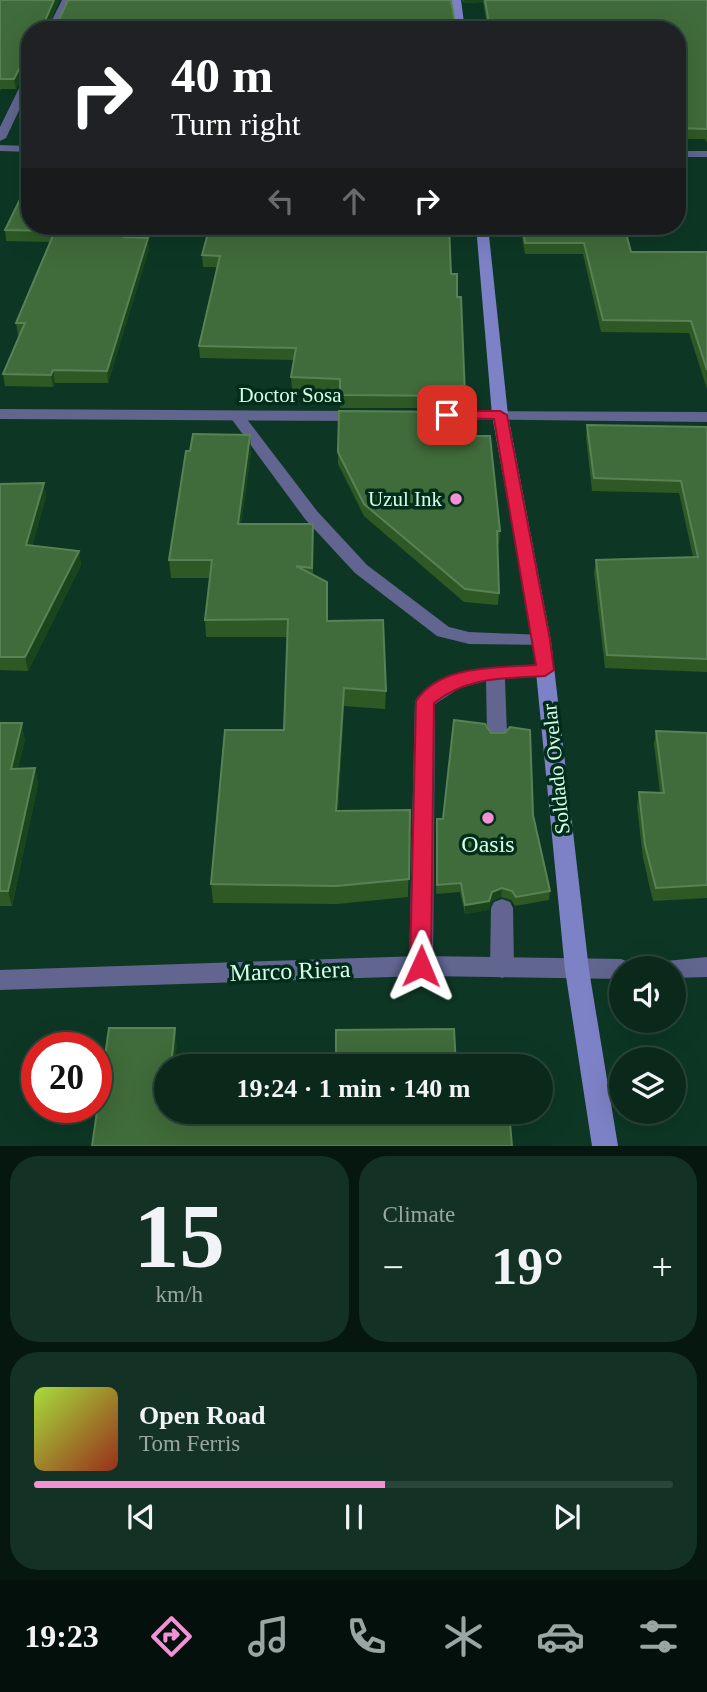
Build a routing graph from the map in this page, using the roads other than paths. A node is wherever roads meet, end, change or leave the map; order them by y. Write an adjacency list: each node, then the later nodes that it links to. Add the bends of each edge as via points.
1 (66, 0): 3 (street)
2 (456, 0): 4 (main road)
3 (56, 21)
4 (459, 21)
5 (21, 95): 6 (street)
6 (0, 138)
7 (0, 148): 8 (street)
8 (21, 149)
9 (686, 154): 10 (street)
10 (707, 154)
11 (483, 235): 13 (main road, Soldado Ovelar)
12 (0, 414): 16 (street, Doctor Sosa)
13 (500, 415): 15 (street); 17 (street); 18 (main road, Soldado Ovelar)
14 (376, 416): 16 (street, Doctor Sosa)
15 (431, 416)
16 (238, 417): 18 (street, via 311,514 361,569 443,632 469,638)
17 (707, 417)
18 (542, 640): 19 (main road, Soldado Ovelar)
19 (545, 670): 20 (street); 28 (main road, Soldado Ovelar)
20 (495, 674): 21 (street); 23 (street, via 471,676 443,687 425,701)
21 (497, 734)
22 (502, 908): 25 (street)
23 (421, 966): 25 (street, Marco Riera); 29 (street, Marco Riera)
24 (707, 967): 26 (street)
25 (502, 968): 28 (street, Marco Riera)
26 (686, 968)
27 (609, 969): 28 (street, Marco Riera)
28 (577, 970): 30 (main road, Soldado Ovelar)
29 (0, 980)
30 (605, 1146)

